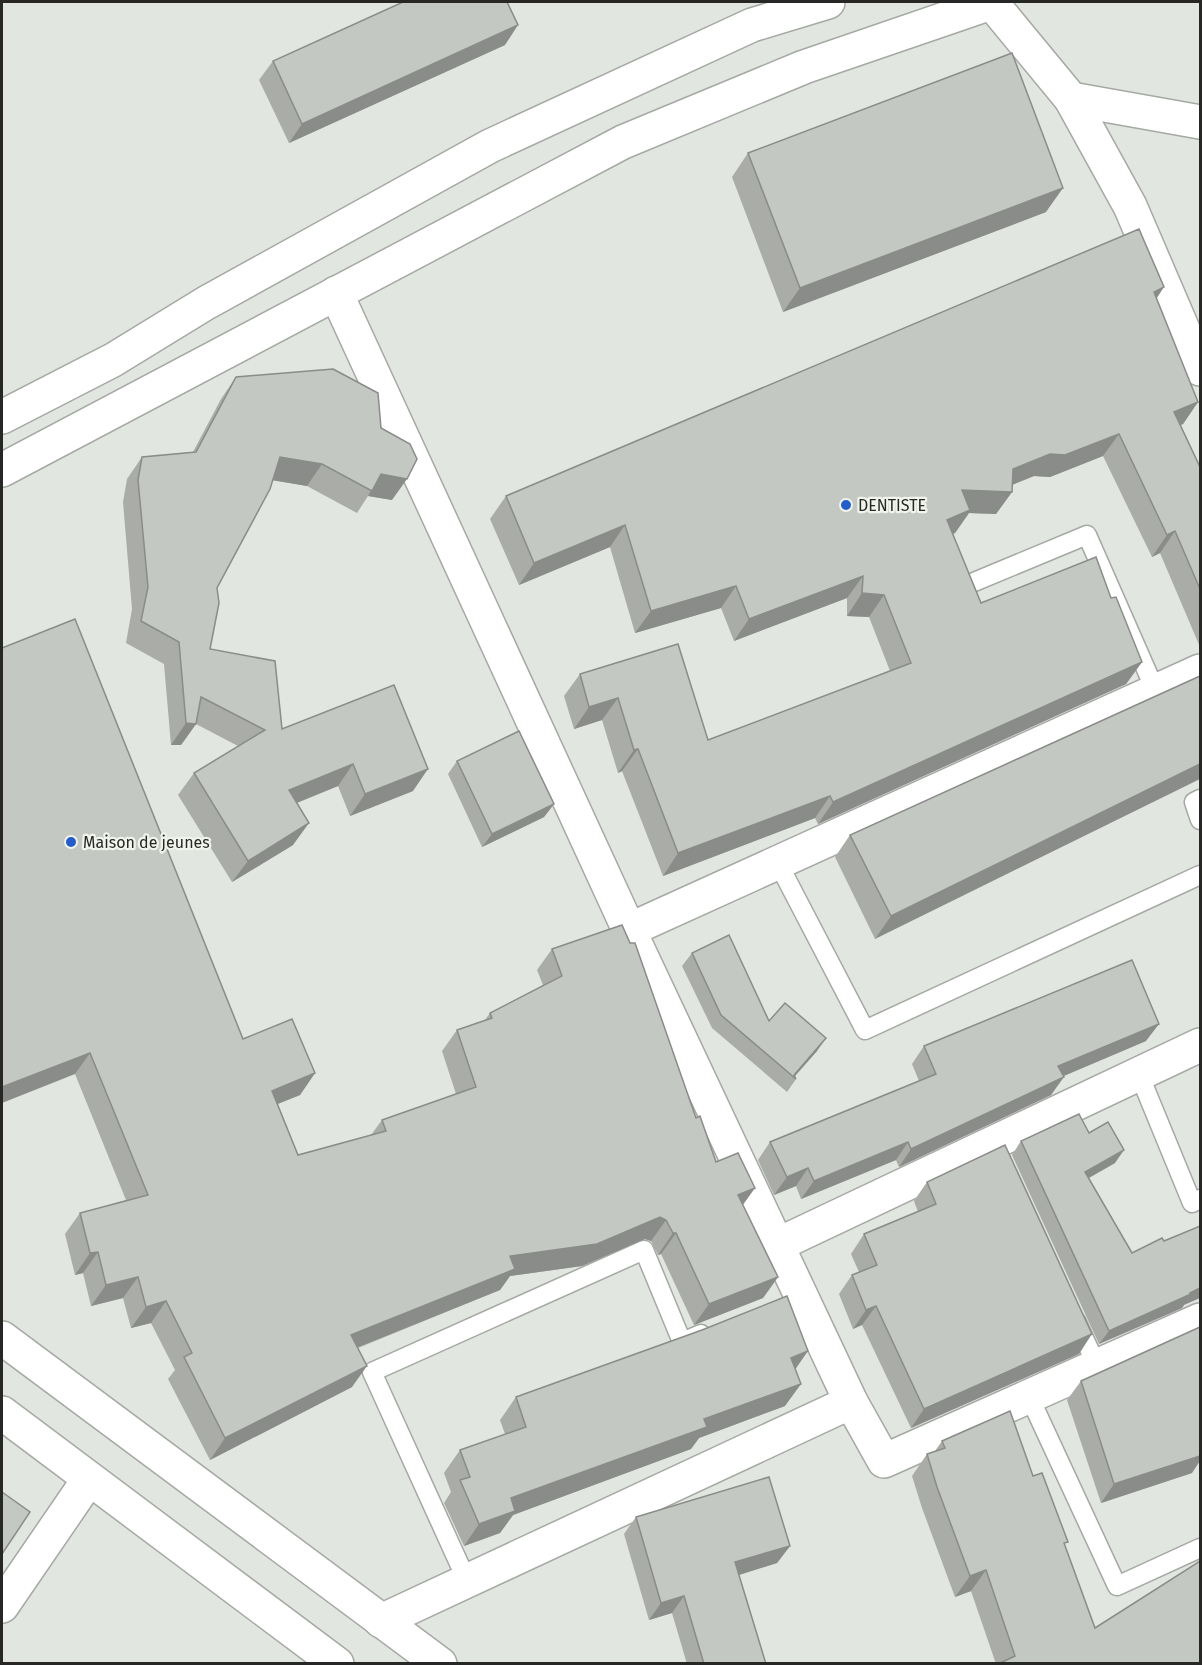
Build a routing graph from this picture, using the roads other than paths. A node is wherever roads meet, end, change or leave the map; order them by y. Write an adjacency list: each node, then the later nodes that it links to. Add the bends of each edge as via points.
1 (828, 2): 7 (street, via 752,25 490,146 206,303 113,360)
2 (992, 2): 3 (street); 5 (street, via 804,67 622,142)
3 (1071, 99): 4 (street); 6 (street, via 1130,206)
4 (1200, 122)
5 (336, 293): 8 (street); 16 (street)
6 (1200, 369)
7 (2, 417)
8 (2, 470)
9 (975, 582): 11 (lane, via 1087,534)
10 (1200, 671): 11 (street)
11 (1156, 692): 14 (street)
12 (1200, 799): 13 (lane, via 1194,802)
13 (1200, 820)
14 (778, 863): 15 (lane, via 865,1030); 16 (street)
15 (1200, 875)
16 (629, 930): 20 (street)
17 (1200, 1045): 18 (street)
18 (1139, 1074): 19 (lane, via 1192,1203); 20 (street, via 997,1148)
19 (1200, 1199)
20 (777, 1245): 27 (street, via 790,1299)
21 (1068, 1302): 25 (lane)
22 (1200, 1320): 25 (street)
23 (714, 1329): 31 (lane, via 682,1342 644,1250 372,1372)
24 (2, 1338): 33 (street)
25 (1097, 1366): 26 (street)
26 (1029, 1396): 27 (street, via 884,1461); 30 (lane, via 1117,1586)
27 (851, 1402): 31 (street)
28 (2, 1413): 29 (street)
29 (89, 1479): 32 (street); 34 (street)
30 (1200, 1548)
31 (467, 1581): 33 (street)
32 (2, 1606)
33 (381, 1622): 35 (street)
34 (318, 1658)
35 (440, 1664)

